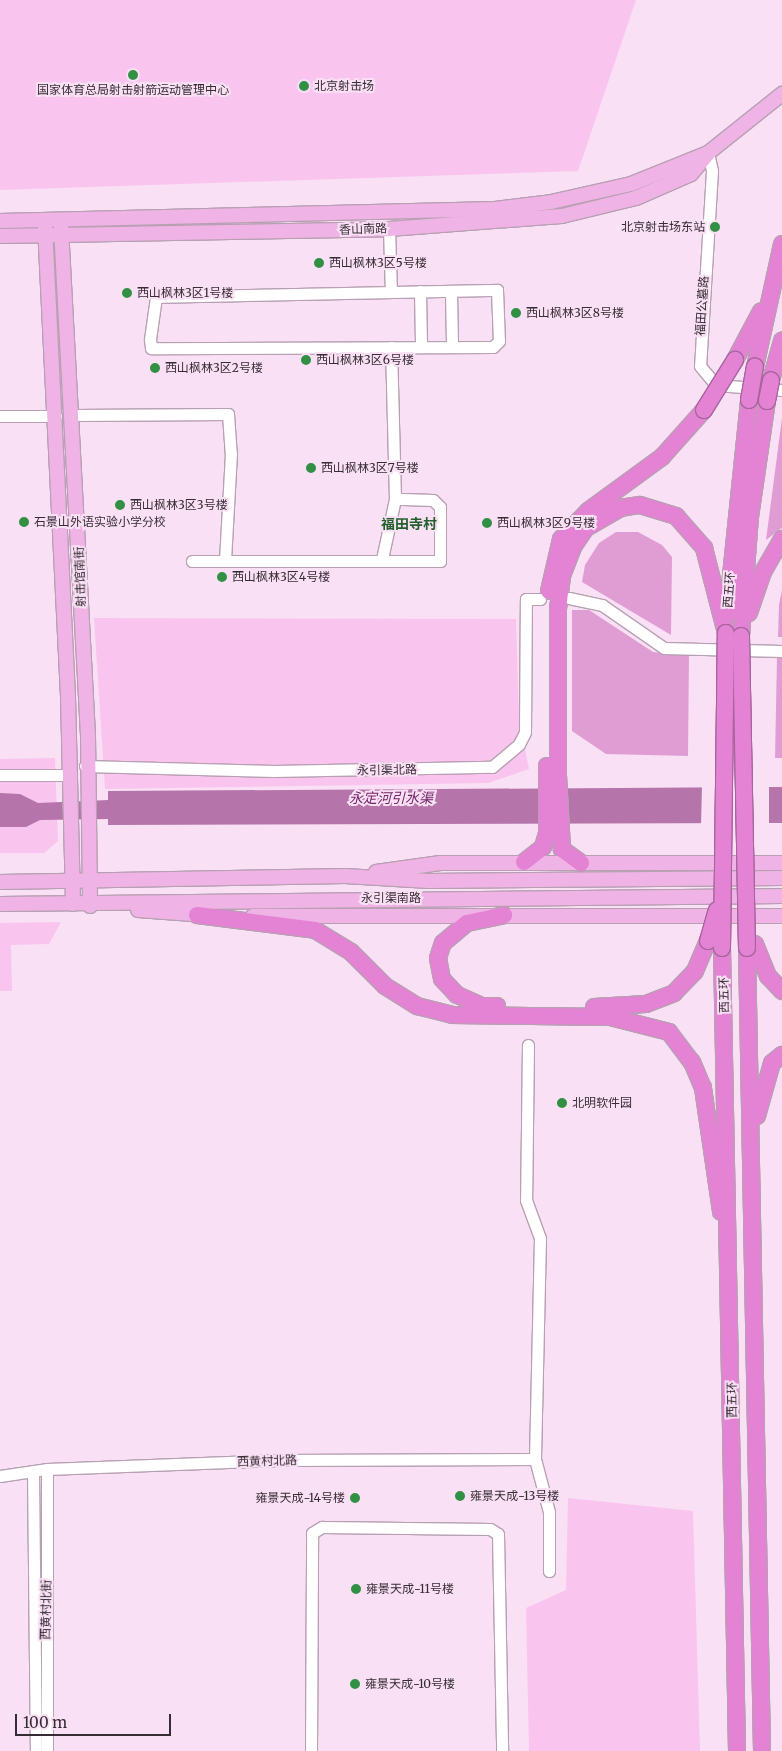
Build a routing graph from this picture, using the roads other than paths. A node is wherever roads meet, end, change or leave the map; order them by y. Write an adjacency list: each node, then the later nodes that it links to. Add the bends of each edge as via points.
1 (782, 94): 2 (main road, 香山南路)
2 (708, 153): 3 (main road, 香山南路, via 608,191 495,209); 6 (main road, 香山南路, via 691,174 636,198 571,214); 19 (street, 福田公墓路, via 712,171 700,366 716,385)
3 (61, 219): 5 (main road, 香山南路); 8 (main road, 射击馆南街)
4 (0, 220): 5 (main road, 香山南路)
5 (45, 220): 7 (main road, 射击馆南街)
6 (389, 229): 8 (main road, 香山南路); 12 (street)
7 (46, 234): 8 (main road, 香山南路); 9 (main road, 香山南路); 22 (main road, 射击馆南街)
8 (61, 234): 20 (main road, 射击馆南街)
9 (0, 236)
10 (782, 244): 14 (highway, 西五环)
11 (420, 291): 12 (street); 13 (street); 16 (street)
12 (391, 292): 18 (street, via 156,297 150,339 151,348)
13 (451, 292): 17 (street); 17 (street, via 497,290 500,315 500,341 493,347)
14 (768, 298): 30 (highway, 西五环, bridge, via 749,400); 35 (highway, bridge, via 704,410 662,457 588,511 561,539 548,591)
15 (782, 341): 19 (highway, 西五环)
16 (421, 345): 17 (street, via 444,348); 18 (street)
17 (452, 345)
18 (391, 347): 23 (street)
19 (776, 385): 30 (highway, 西五环, bridge, via 767,402)
20 (73, 415): 27 (street, via 228,414 231,454); 32 (main road, 射击馆南街)
21 (0, 416): 22 (street)
22 (56, 416): 34 (main road, 射击馆南街)
23 (395, 499): 25 (street); 25 (street, via 433,500 440,507 440,561)
24 (782, 539): 30 (highway)
25 (382, 559): 27 (street, via 346,563)
26 (192, 561): 27 (street)
27 (225, 561)
28 (569, 598): 31 (street, via 602,605 664,648)
29 (540, 599): 32 (street, 永引渠北路, via 526,599 524,732 520,744 492,767 274,771)
30 (734, 635): 35 (highway, via 704,548 676,516 640,505 620,508 586,528 562,576); 51 (highway, 西五环, bridge, via 722,888); 52 (highway, 西五环, bridge, via 746,907)
31 (782, 651)
32 (85, 766): 42 (main road, 射击馆南街)
33 (0, 775): 34 (street)
34 (70, 775): 41 (main road, 射击馆南街)
35 (552, 775): 36 (highway, via 543,846); 37 (highway, via 562,849)
36 (524, 862): 37 (main road); 39 (main road, via 440,863)
37 (581, 863): 38 (main road)
38 (782, 863)
39 (345, 876): 40 (main road, 永引渠南路, via 429,881); 42 (main road, 永引渠南路)
40 (782, 878)
41 (72, 881): 42 (main road, 永引渠南路); 43 (main road, 永引渠南路); 46 (main road, 射击馆南街)
42 (90, 881): 47 (main road, 射击馆南街)
43 (0, 882)
44 (782, 896): 47 (main road, 永引渠南路, via 209,899)
45 (0, 904): 46 (main road, 永引渠南路)
46 (73, 904): 47 (main road, 永引渠南路)
47 (90, 906): 48 (main road)
48 (197, 915): 49 (main road); 56 (highway, via 315,930 351,952 385,986 417,1006 452,1016 610,1017 669,1032 692,1062 703,1088)
49 (504, 915): 50 (main road); 51 (highway, via 467,923 443,943 438,958 442,979 457,995 482,1006 646,1004 674,993)
50 (782, 916)
51 (715, 944): 56 (highway, 西五环)
52 (751, 946): 53 (highway, via 768,976); 57 (highway, 西五环)
53 (782, 991)
54 (528, 1045): 58 (street, via 526,1200 540,1238)
55 (782, 1055): 57 (highway, via 772,1063 757,1106)
56 (730, 1255): 67 (highway, 西五环)
57 (753, 1256): 68 (highway, 西五环)
58 (535, 1459): 59 (street, 西黄村北路, via 280,1460); 62 (street, via 549,1512)
59 (47, 1469): 60 (street, 西黄村北路); 64 (street, 西黄村北街)
60 (33, 1471): 61 (street, 西黄村北路); 63 (street, 西黄村北街)
61 (0, 1476)
62 (549, 1571)
63 (36, 1751)
64 (47, 1751)
65 (312, 1751): 66 (street, via 312,1533 322,1527 490,1529 498,1534)
66 (502, 1751)
67 (737, 1751)
68 (762, 1751)

